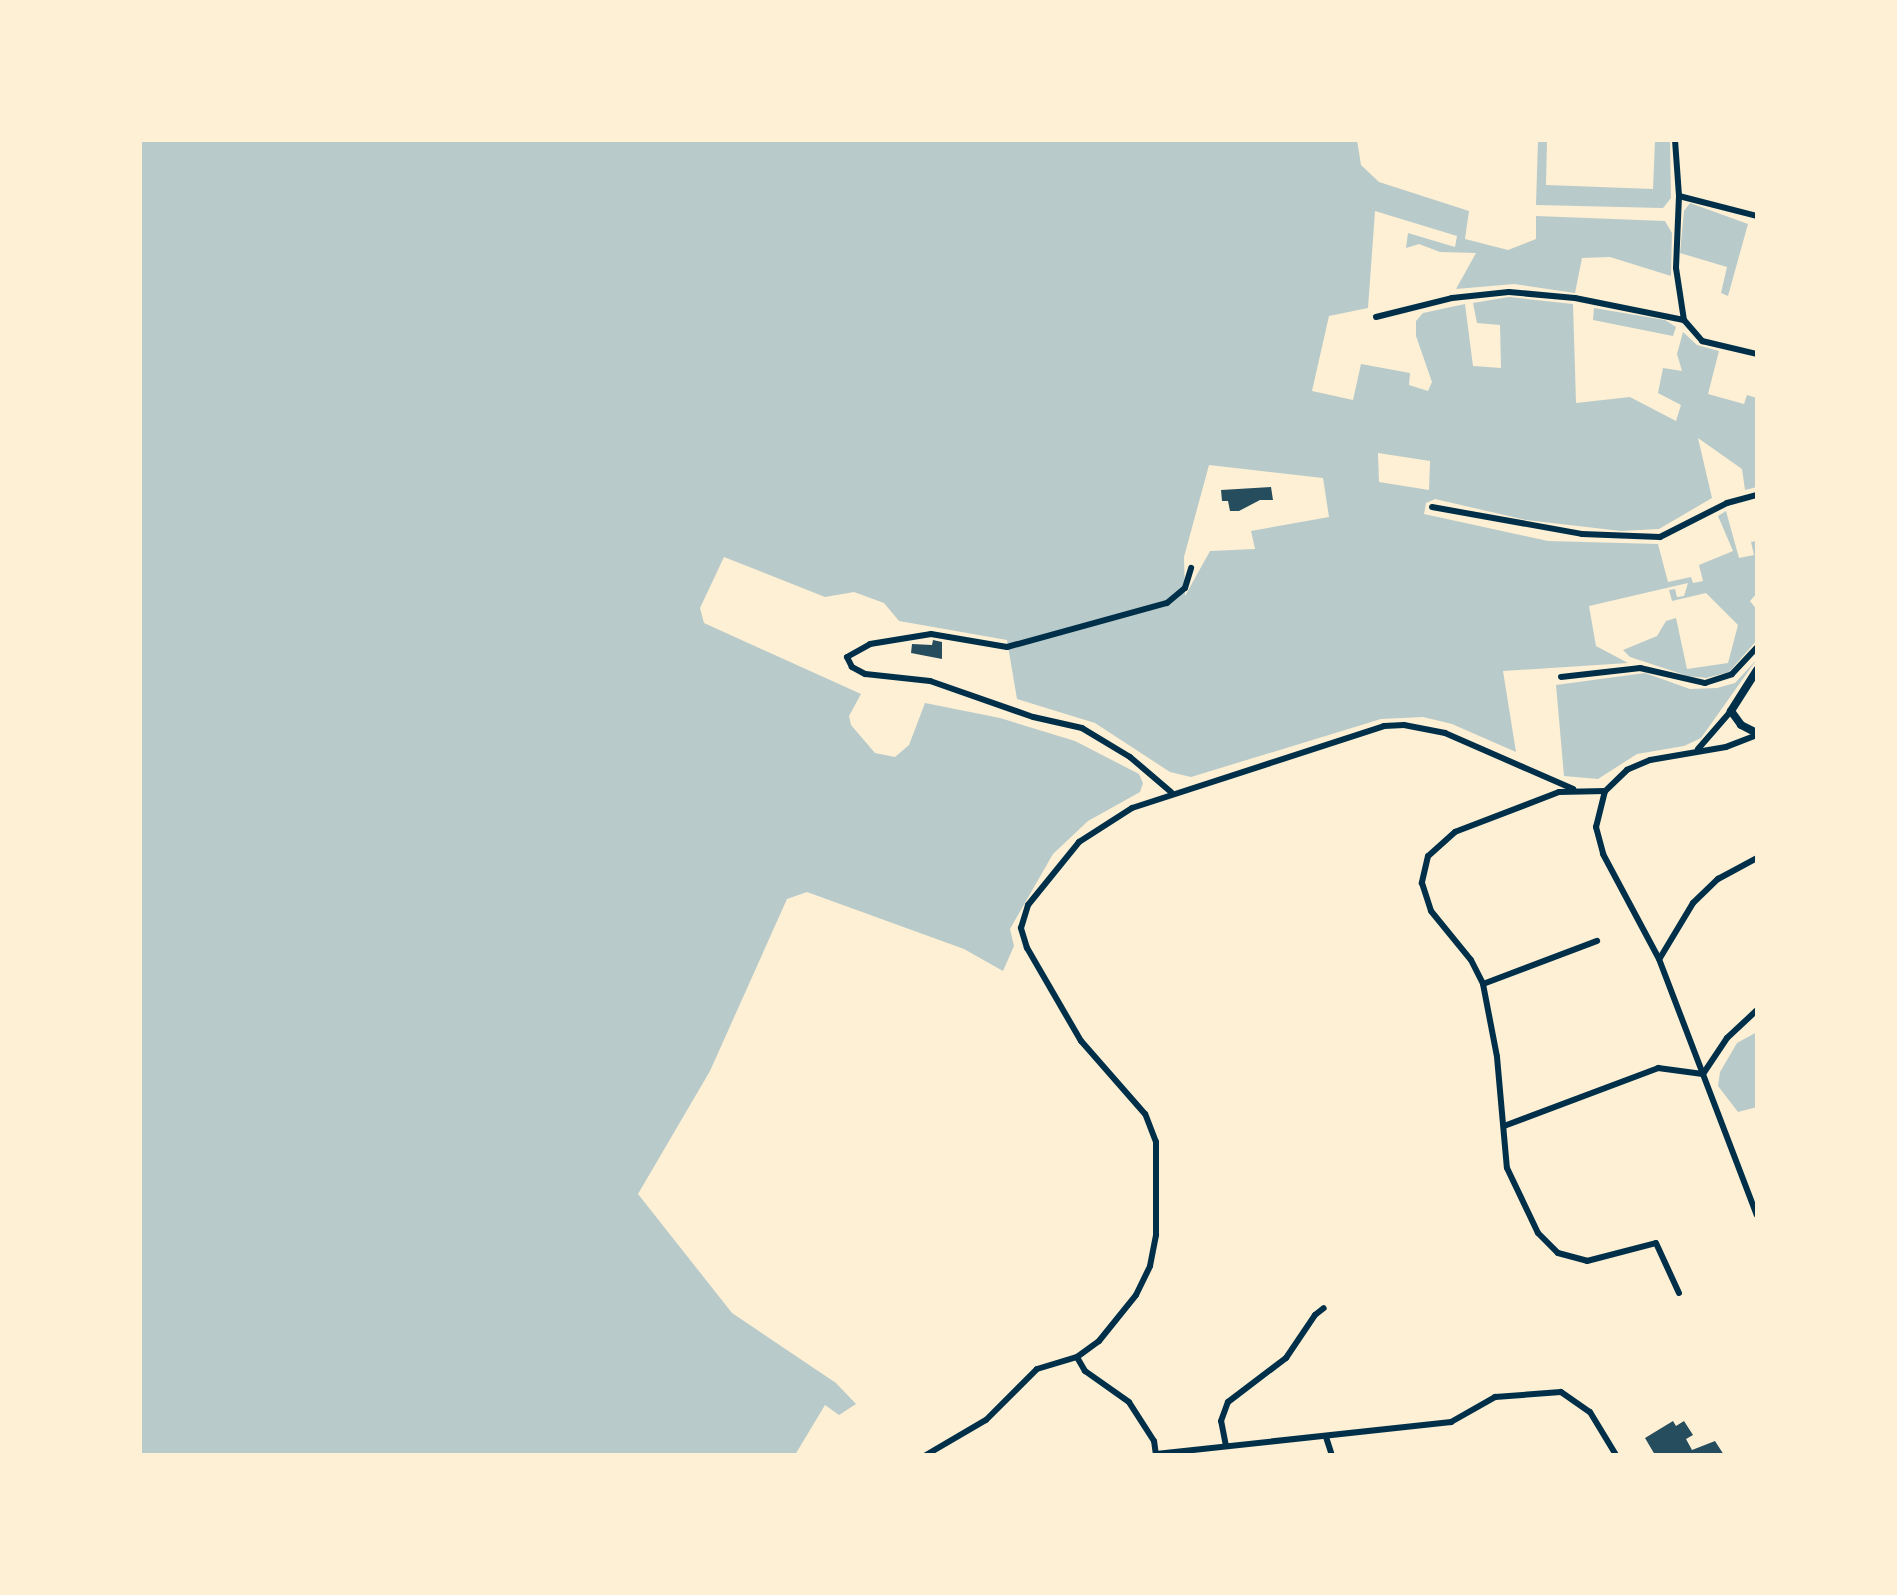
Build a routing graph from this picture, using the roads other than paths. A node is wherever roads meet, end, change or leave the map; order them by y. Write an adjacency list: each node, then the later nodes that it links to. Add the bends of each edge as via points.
1 (1675, 140): 2 (street)
2 (1679, 196): 3 (street); 5 (street, via 1676,268)
3 (1757, 216)
4 (1376, 316): 5 (street, via 1509,292)
5 (1684, 320): 6 (street, via 1702,341)
6 (1757, 354)
7 (1757, 495): 8 (street, via 1660,536 1582,534)
8 (1432, 507)
9 (1191, 568): 18 (street, via 1184,588 1167,603 1007,647 931,634 870,644 847,657 864,674 930,680 1082,728)
10 (1757, 647): 12 (street, via 1732,674 1706,683 1640,668)
11 (1757, 670): 13 (street)
12 (1561, 677)
13 (1731, 711): 14 (street); 15 (street)
14 (1757, 734): 15 (street)
15 (1697, 750): 17 (street, via 1639,764)
16 (1572, 789): 17 (street); 18 (street, via 1445,734 1404,725 1364,731); 22 (street, via 1456,832 1424,862 1422,884 1431,910)
17 (1606, 791): 21 (street, via 1598,840)
18 (1172, 793): 29 (street, via 1114,817 1079,842 1022,920 1027,948 1081,1042 1145,1114 1156,1142 1150,1266 1136,1294)
19 (1757, 858): 21 (street, via 1718,879 1693,903)
20 (1597, 941): 22 (street)
21 (1659, 959): 24 (street)
22 (1483, 984): 25 (street)
23 (1757, 1010): 24 (street)
24 (1703, 1074): 25 (street, via 1658,1068); 26 (street)
25 (1504, 1126): 27 (street, via 1513,1186 1547,1244 1586,1261 1656,1243)
26 (1757, 1215)
27 (1679, 1293)
28 (1324, 1308): 31 (street, via 1286,1358 1228,1402 1221,1422)
29 (1077, 1357): 32 (street, via 1085,1371 1129,1402); 33 (street, via 1037,1369 986,1420)
30 (1325, 1437): 31 (street); 34 (street); 35 (street, via 1451,1422 1494,1397 1561,1392 1590,1412)
31 (1226, 1446): 32 (street)
32 (1156, 1454)
33 (926, 1455)
34 (1332, 1455)
35 (1616, 1455)

